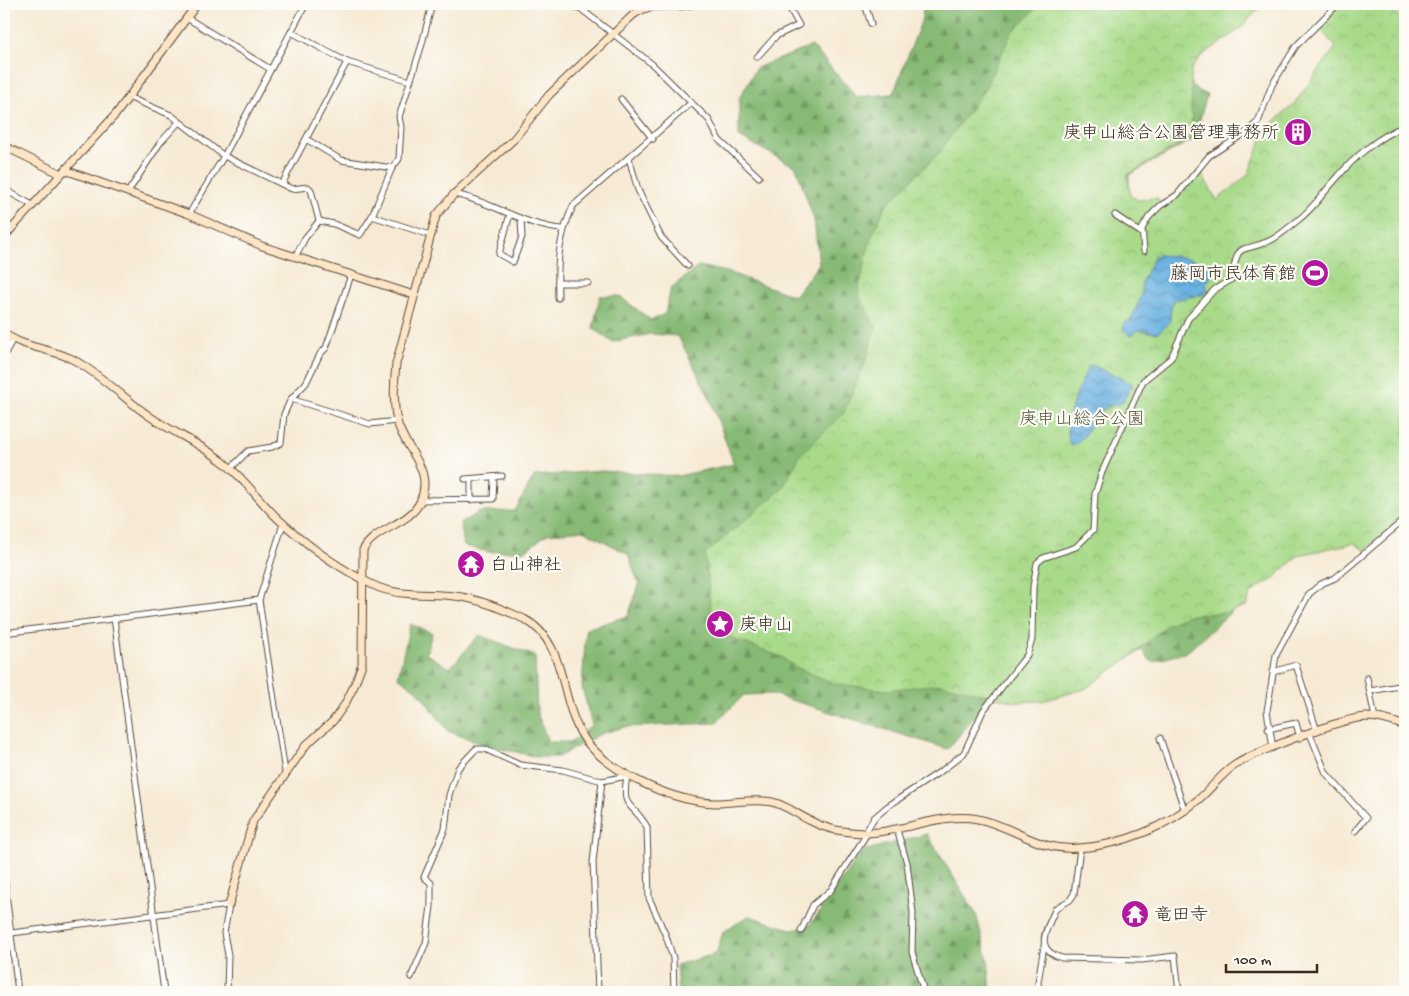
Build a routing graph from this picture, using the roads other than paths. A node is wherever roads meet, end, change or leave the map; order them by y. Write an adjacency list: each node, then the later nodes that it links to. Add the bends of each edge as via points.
1 (198, 4): 10 (street)
2 (306, 4): 12 (street)
3 (432, 4): 17 (street)
4 (567, 4): 13 (street, via 581,9)
5 (692, 4): 9 (street)
6 (787, 4): 14 (street, via 799,25 776,36)
7 (865, 4): 11 (street)
8 (1338, 4): 43 (street, via 1296,46 1272,85 1258,122 1204,160 1177,195 1149,218 1142,229)
9 (649, 5): 13 (street, via 633,15)
10 (187, 18): 16 (street); 18 (street)
11 (870, 24)
12 (291, 32): 15 (street); 16 (street)
13 (613, 35): 20 (street, via 652,64); 34 (street, via 548,95 500,154)
14 (757, 57)
15 (347, 62): 17 (street); 23 (street)
16 (270, 68): 26 (street)
17 (410, 81): 28 (street, via 399,117 400,159)
18 (128, 97): 21 (street, via 171,115); 29 (street)
19 (621, 99): 24 (street)
20 (691, 103): 24 (street); 30 (street, via 709,120 719,140)
21 (179, 122): 26 (street); 33 (street, via 160,143)
22 (1405, 126): 89 (street, via 1386,134 1349,166 1319,202 1297,221 1270,241 1243,248 1235,256 1232,279 1214,290 1188,319 1171,358 1144,381 1102,472 1095,494 1093,530 1076,547 1036,563 1032,640 1027,655 983,711 964,753 888,806 874,818)
23 (306, 139): 28 (street, via 341,160); 31 (street)
24 (653, 139): 27 (street)
25 (4, 146): 29 (street)
26 (224, 156): 31 (street); 36 (street)
27 (628, 158): 42 (street, via 573,206); 48 (street, via 638,190 661,238)
28 (392, 168): 39 (street)
29 (63, 172): 33 (street); 35 (street)
30 (759, 177)
31 (282, 184): 41 (street, via 292,189 308,187)
32 (4, 189): 35 (street)
33 (128, 192): 36 (street)
34 (454, 194): 37 (street); 44 (street, via 436,216)
35 (32, 205): 45 (street)
36 (189, 214): 47 (street)
37 (510, 214): 40 (street); 40 (street, via 499,254 513,262 522,237)
38 (1115, 215): 43 (street)
39 (372, 216): 41 (street, via 360,235); 44 (street)
40 (520, 219): 42 (street)
41 (319, 221): 47 (street)
42 (562, 229): 51 (street, via 557,259)
43 (1143, 234): 46 (street)
44 (430, 235): 52 (street)
45 (4, 237)
46 (1144, 251)
47 (295, 257): 49 (street)
48 (688, 266)
49 (351, 275): 52 (street); 57 (street, via 326,348 306,383)
50 (588, 283): 51 (street)
51 (558, 284): 53 (street)
52 (414, 295): 58 (street, via 396,364)
53 (558, 298)
54 (4, 333): 55 (street)
55 (12, 339): 56 (street); 59 (street, via 69,357 148,416)
56 (4, 355)
57 (291, 399): 58 (street, via 370,424); 59 (street, via 284,414 280,443 248,450)
58 (397, 421): 64 (street, via 420,462 423,489)
59 (231, 468): 67 (street)
60 (502, 476): 61 (street)
61 (494, 477): 63 (street); 65 (street, via 493,500)
62 (465, 479): 63 (street)
63 (471, 479): 65 (street)
64 (420, 500): 65 (street); 68 (street, via 415,509 368,540 363,550)
65 (471, 500)
66 (1405, 519): 72 (street, via 1335,578 1310,594 1276,655)
67 (283, 524): 68 (street); 69 (street)
68 (363, 580): 83 (street, via 362,664 354,686 333,721 306,745); 84 (street, via 387,590 470,598 535,626 546,635 552,649 576,727 589,746)
69 (259, 600): 70 (street); 83 (street)
70 (114, 618): 71 (street); 95 (street)
71 (4, 633)
72 (1273, 672): 78 (street, via 1267,711); 79 (street, via 1296,665)
73 (1367, 678): 75 (street)
74 (1405, 685): 75 (street)
75 (1370, 691): 76 (street)
76 (1375, 718): 77 (street); 79 (street, via 1355,718)
77 (1405, 726)
78 (1268, 728): 81 (street, via 1296,723); 82 (street)
79 (1313, 732): 81 (street); 88 (street, via 1326,773 1366,818)
80 (1160, 738): 86 (street)
81 (1300, 738): 82 (street)
82 (1273, 749): 86 (street, via 1237,764)
83 (285, 772): 93 (street, via 253,821)
84 (627, 776): 85 (street); 89 (street, via 701,802 774,803 824,828); 105 (street, via 626,802 647,827 649,898 673,958)
85 (602, 781): 100 (street, via 564,770 520,765 476,748 458,768 449,794 445,829 424,877 431,883 429,930 423,953); 104 (street, via 593,862)
86 (1185, 811): 90 (street, via 1156,828)
87 (896, 830): 89 (street); 90 (street, via 941,819 980,820 1035,843); 106 (street, via 907,863 913,913 912,952)
88 (1355, 831)
89 (867, 833): 96 (street, via 831,890 813,905)
90 (1080, 848): 94 (street, via 1074,894)
91 (4, 877): 97 (street)
92 (1049, 904): 94 (street)
93 (229, 905): 95 (street); 103 (street, via 224,933 228,955)
94 (1056, 908): 99 (street, via 1043,939)
95 (154, 915): 97 (street); 102 (street)
96 (801, 931)
97 (12, 933): 98 (street); 101 (street)
98 (4, 934)
99 (1044, 946): 107 (street); 108 (street, via 1052,955 1062,958 1142,960 1175,956)
100 (411, 977)
101 (18, 992)
102 (164, 992)
103 (227, 992)
104 (598, 992)
105 (674, 992)
106 (924, 992)
107 (1039, 992)
108 (1179, 992)

